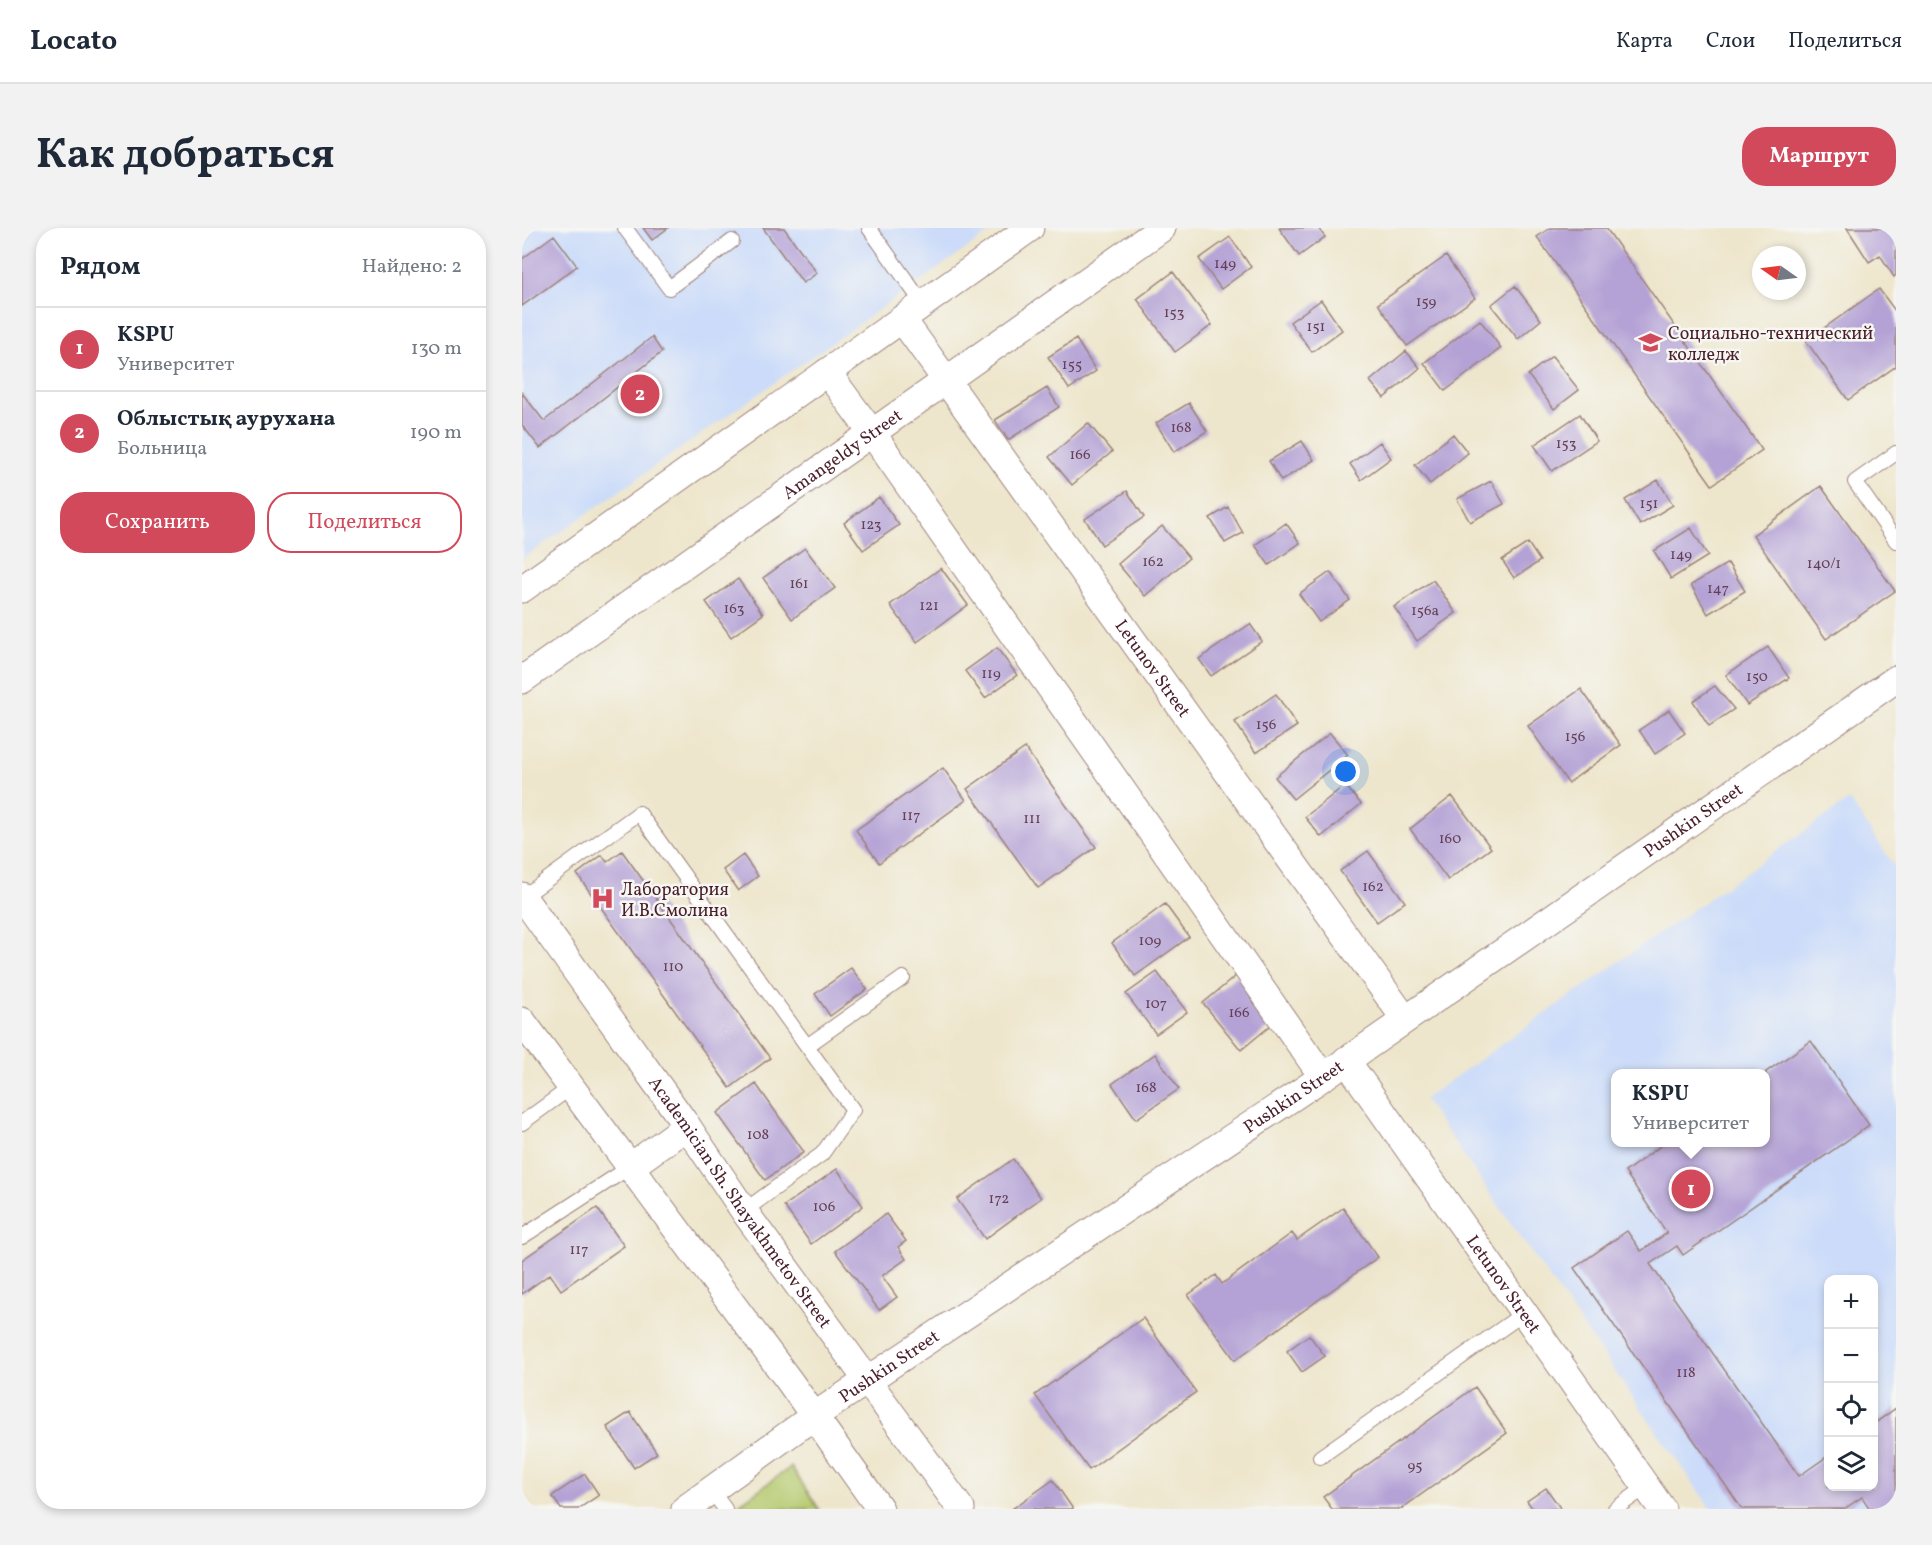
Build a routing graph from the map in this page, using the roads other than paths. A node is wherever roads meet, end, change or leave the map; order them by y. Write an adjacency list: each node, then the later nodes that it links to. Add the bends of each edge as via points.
1 (625, 228): 5 (lane, via 669,288)
2 (868, 228): 6 (lane)
3 (1030, 228): 6 (street)
4 (1162, 228): 8 (street, Amangeldy Street)
5 (732, 241)
6 (913, 311): 7 (street); 8 (street, Letunov Street)
7 (826, 372): 9 (street); 12 (street)
8 (946, 380): 9 (street, Amangeldy Street); 17 (street, Letunov Street)
9 (872, 433): 14 (street, Amangeldy Street); 21 (street)
10 (1896, 453): 11 (lane, via 1855,482)
11 (1896, 541)
12 (522, 589)
13 (1896, 679): 17 (street, Pushkin Street)
14 (522, 680)
15 (522, 896): 19 (lane, via 639,813); 24 (street, Academician Sh. Shayakhmetov Street)
16 (903, 978): 19 (lane)
17 (1405, 1020): 20 (street, Pushkin Street)
18 (522, 1021): 22 (street)
19 (807, 1046): 26 (lane, via 853,1110 822,1154)
20 (1346, 1060): 21 (street, Pushkin Street); 28 (street, Letunov Street)
21 (1323, 1077): 29 (street, Pushkin Street)
22 (570, 1088): 23 (lane); 25 (street)
23 (522, 1122)
24 (687, 1126): 25 (street); 26 (street, Academician Sh. Shayakhmetov Street)
25 (630, 1167): 27 (lane); 30 (street)
26 (744, 1211): 29 (street, Academician Sh. Shayakhmetov Street)
27 (522, 1237)
28 (1524, 1313): 31 (lane); 32 (street, Letunov Street)
29 (866, 1381): 30 (street, Pushkin Street); 36 (street, Academician Sh. Shayakhmetov Street)
30 (814, 1416): 33 (street, Pushkin Street); 35 (street)
31 (1320, 1457)
32 (1646, 1487): 37 (lane); 38 (street, Letunov Street)
33 (718, 1500): 34 (street, Pushkin Street)
34 (686, 1509)
35 (879, 1509)
36 (961, 1509)
37 (1615, 1509)
38 (1662, 1509)

